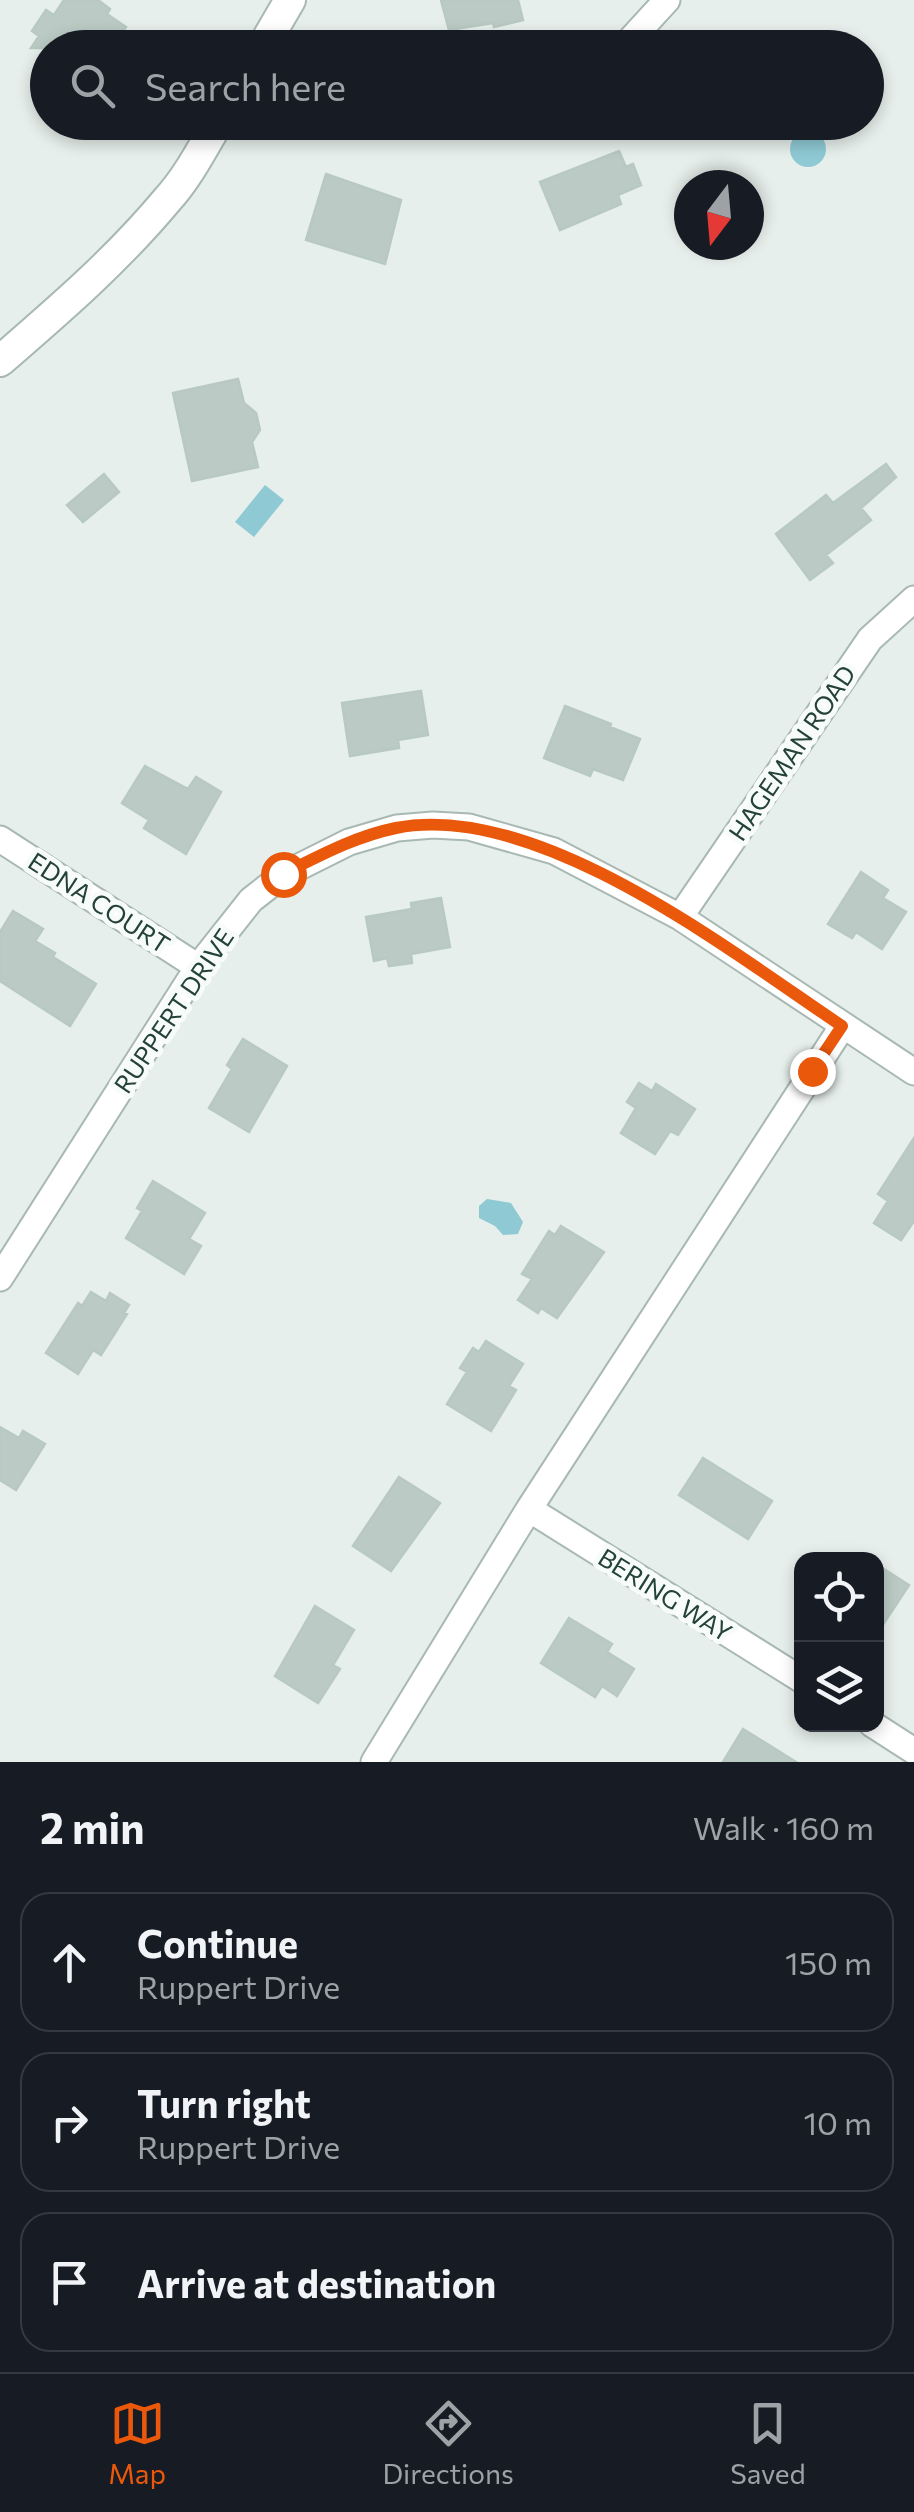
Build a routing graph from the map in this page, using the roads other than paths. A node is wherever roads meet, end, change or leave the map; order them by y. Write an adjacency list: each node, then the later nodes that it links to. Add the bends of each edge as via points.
1 (290, 0): 3 (street)
2 (667, 0): 4 (street)
3 (276, 30)
4 (639, 30)
5 (208, 140): 6 (street, via 167,201 81,291)
6 (0, 361)
7 (914, 599): 9 (street, HAGEMAN ROAD, via 870,639)
8 (0, 839): 10 (street, EDNA COURT)
9 (680, 917): 10 (street, RUPPERT DRIVE, via 554,851 469,827 397,828 283,874 251,900); 11 (street, RUPPERT DRIVE)
10 (198, 967): 13 (street, RUPPERT DRIVE)
11 (842, 1026): 12 (street, RUPPERT DRIVE); 14 (street)
12 (914, 1072)
13 (0, 1278)
14 (529, 1510): 15 (street, BERING WAY); 18 (street)
15 (794, 1675)
16 (884, 1732): 17 (street)
17 (914, 1751)
18 (374, 1762)

